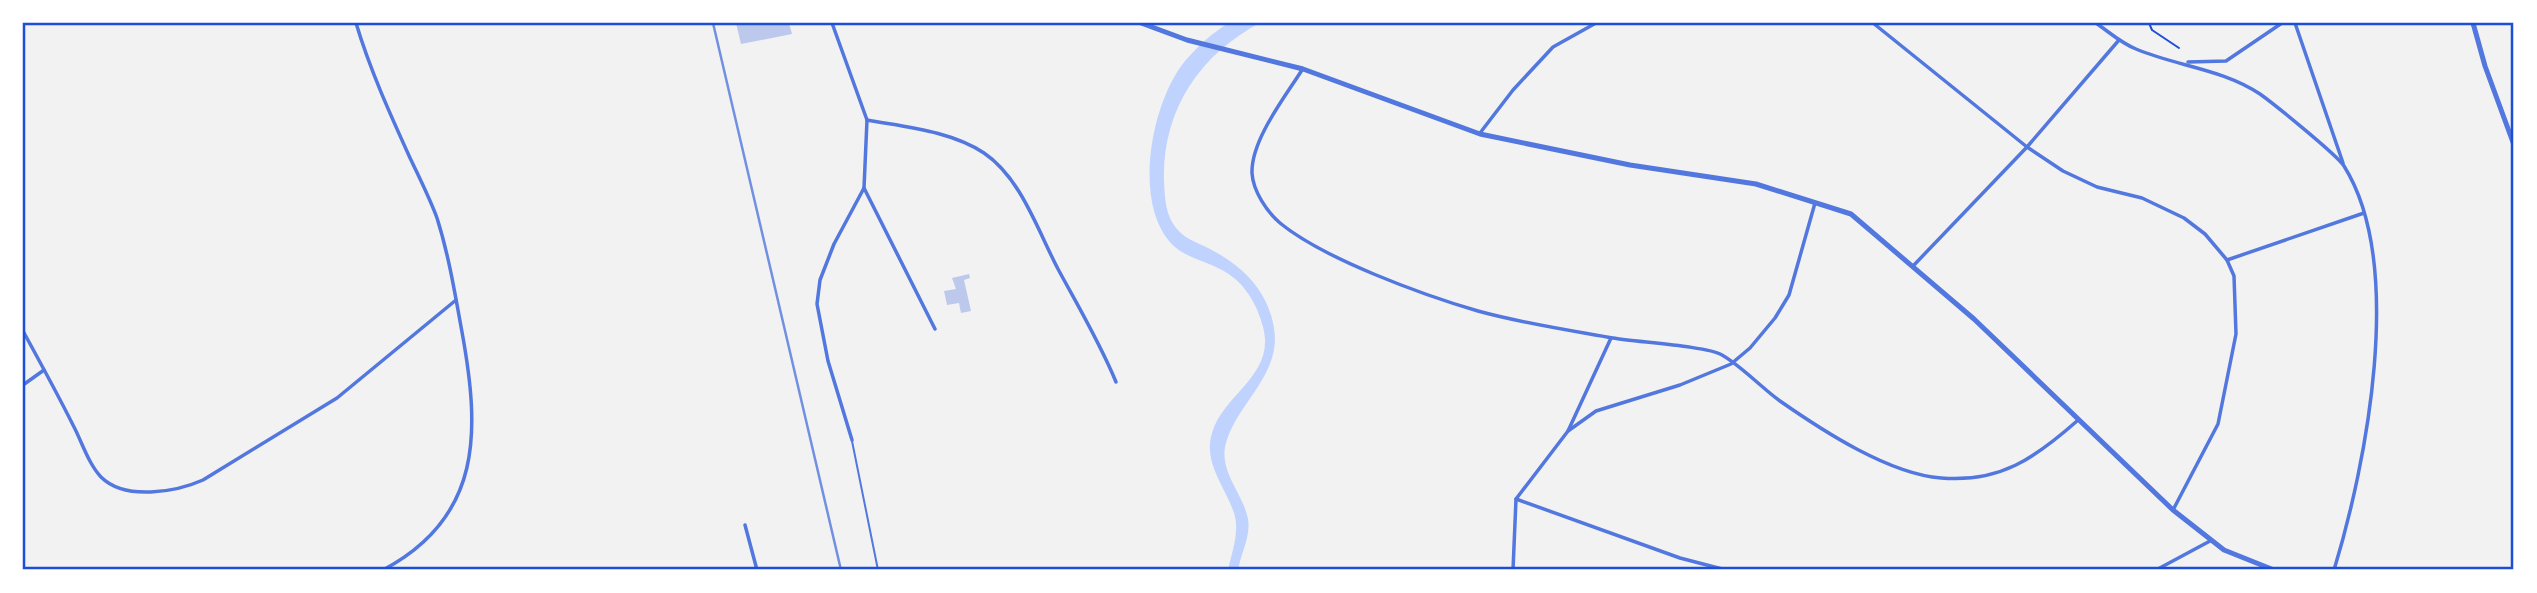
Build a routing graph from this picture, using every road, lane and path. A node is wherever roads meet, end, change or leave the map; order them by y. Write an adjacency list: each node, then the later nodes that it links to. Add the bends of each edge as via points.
1 (356, 23): 25 (street, via 436,216)
2 (832, 23): 15 (street)
3 (1141, 23): 14 (street, via 1187,40)
4 (1596, 23): 16 (street, via 1553,47)
5 (1873, 23): 18 (street)
6 (2096, 23): 11 (street)
7 (2149, 23): 12 (path)
8 (2282, 23): 13 (street, via 2226,61)
9 (2295, 23): 19 (street)
10 (2473, 23): 17 (street)
11 (2119, 40): 13 (street); 18 (street)
12 (2179, 48)
13 (2184, 62): 19 (street, via 2259,93)
14 (1303, 69): 16 (street); 28 (street, via 1271,117 1252,173 1263,204 1279,223 1387,280 1479,311)
15 (867, 120): 20 (street); 31 (street, via 957,141 983,153 1001,169 1030,213)
16 (1480, 134): 21 (street, via 1630,165 1756,184)
17 (2514, 145)
18 (2027, 147): 23 (street, via 2097,187 2142,198 2184,218); 24 (street)
19 (2344, 165): 22 (street)
20 (864, 188): 26 (street); 35 (street, via 834,244 820,280 817,304 828,361)
21 (1815, 201): 24 (street, via 1851,214); 29 (street, via 1789,295 1750,348)
22 (2364, 213): 23 (street); 47 (street, via 2375,274 2372,379 2361,463)
23 (2227, 260): 37 (street, via 2234,276 2236,334 2218,424)
24 (1914, 265): 33 (street)
25 (456, 300): 30 (street, via 337,398 229,466 180,490 145,491 103,479); 40 (street, via 473,404 471,450 462,490 446,520 416,550)
26 (935, 329)
27 (23, 331): 30 (street)
28 (1611, 338): 29 (street, via 1722,354); 34 (street)
29 (1731, 364): 33 (street, via 1781,402 1860,449 1903,470 1939,478 1973,479 2004,472); 34 (street, via 1596,411)
30 (44, 370): 32 (street)
31 (1116, 382)
32 (23, 385)
33 (2077, 421): 37 (street)
34 (1568, 431): 36 (street)
35 (852, 440): 42 (lane)
36 (1516, 499): 43 (street); 44 (street)
37 (2173, 510): 39 (street)
38 (745, 525): 41 (street)
39 (2210, 541): 45 (street); 46 (street)
40 (383, 570)
41 (757, 570)
42 (878, 570)
43 (1513, 570)
44 (1726, 570)
45 (2156, 570)
46 (2274, 570)
47 (2334, 570)

